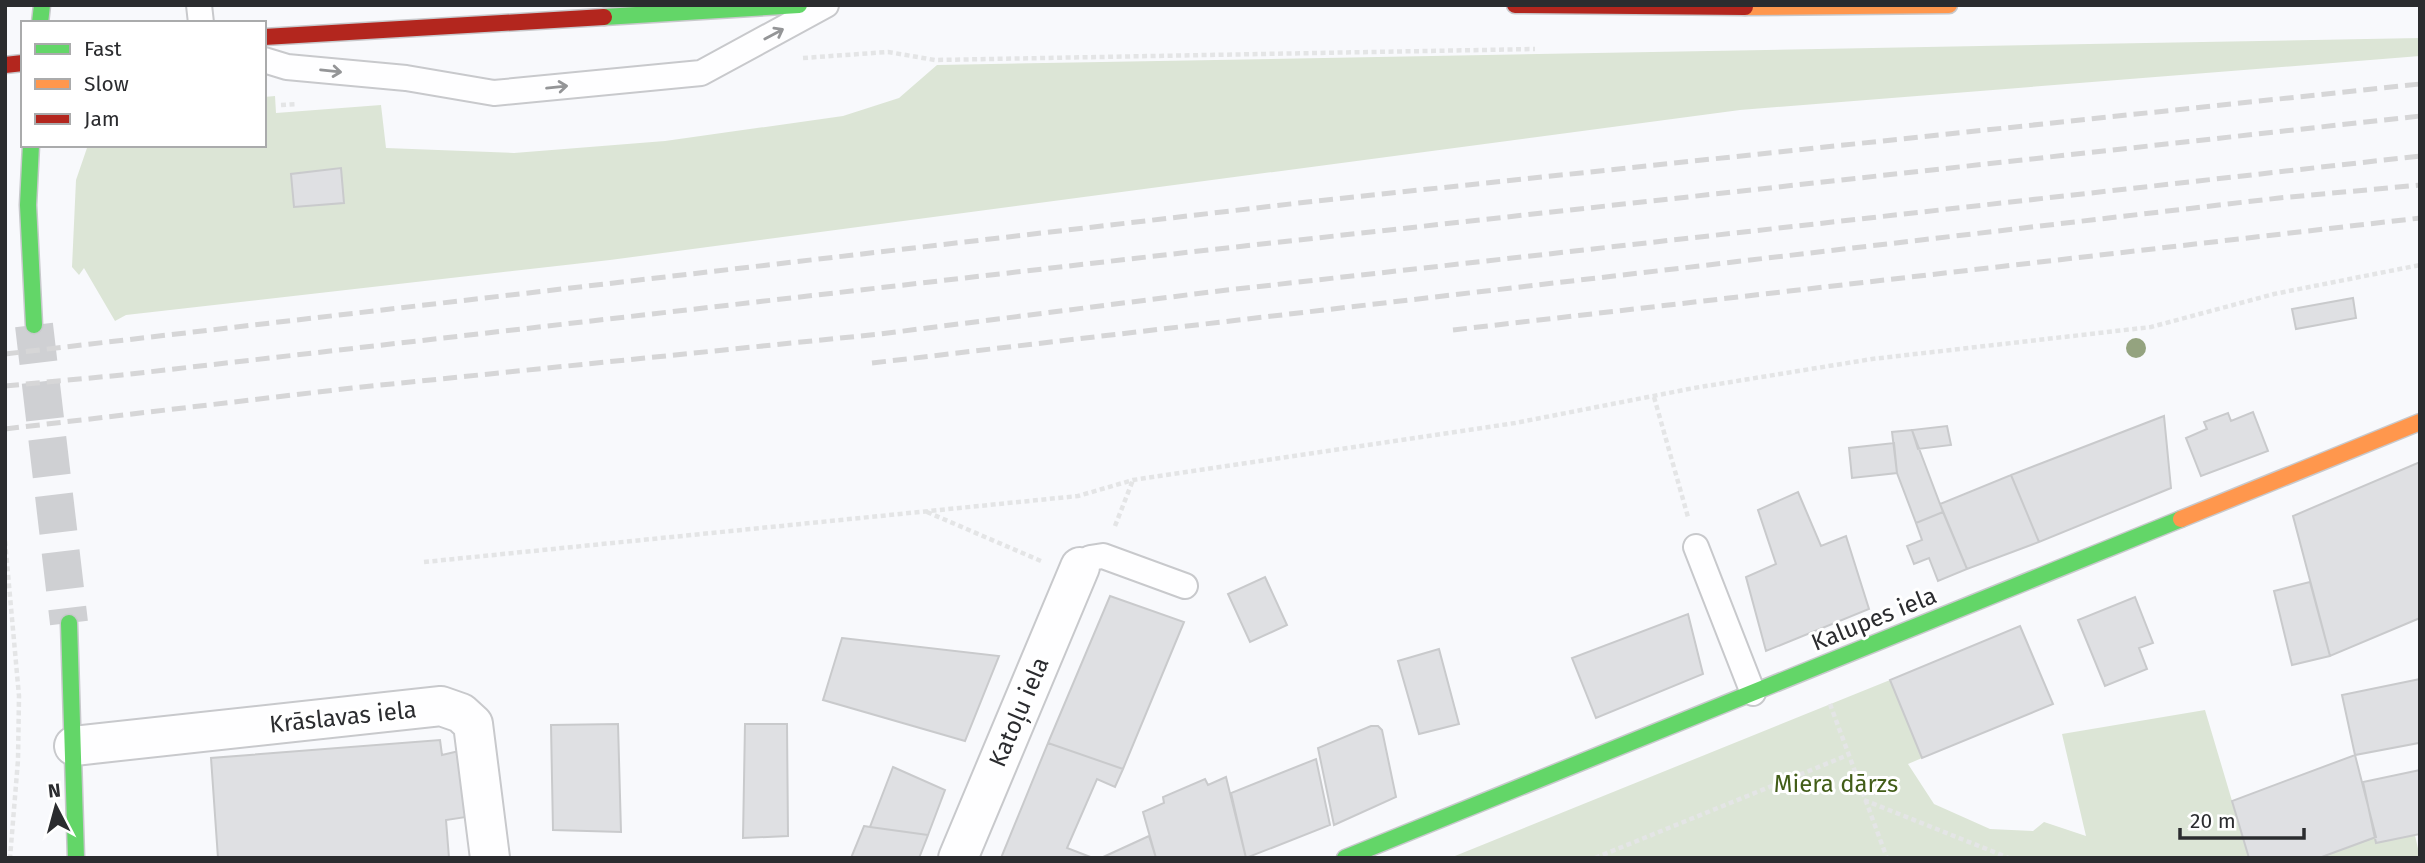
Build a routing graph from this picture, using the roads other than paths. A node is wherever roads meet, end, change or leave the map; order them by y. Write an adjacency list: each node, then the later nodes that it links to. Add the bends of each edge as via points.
1 (799, 5): 6 (main road)
2 (826, 5): 8 (lane, one-way to 2, via 495,93 701,73)
3 (1515, 5): 5 (main road)
4 (1949, 5): 5 (main road)
5 (1698, 6)
6 (462, 15): 7 (main road)
7 (266, 37)
8 (266, 61)
9 (31, 147): 10 (main road, via 28,205)
10 (34, 325)
11 (2420, 422): 16 (main road, Kalupes iela)
12 (1696, 547): 16 (lane)
13 (1086, 566): 14 (lane); 20 (street, Katoļu iela)
14 (1185, 586)
15 (69, 623): 17 (main road)
16 (1753, 693): 21 (main road, Kalupes iela)
17 (74, 746): 18 (main road); 19 (street, Krāslavas iela, via 441,706 461,713 473,724)
18 (76, 858)
19 (490, 858)
20 (958, 858)
21 (1345, 858)

